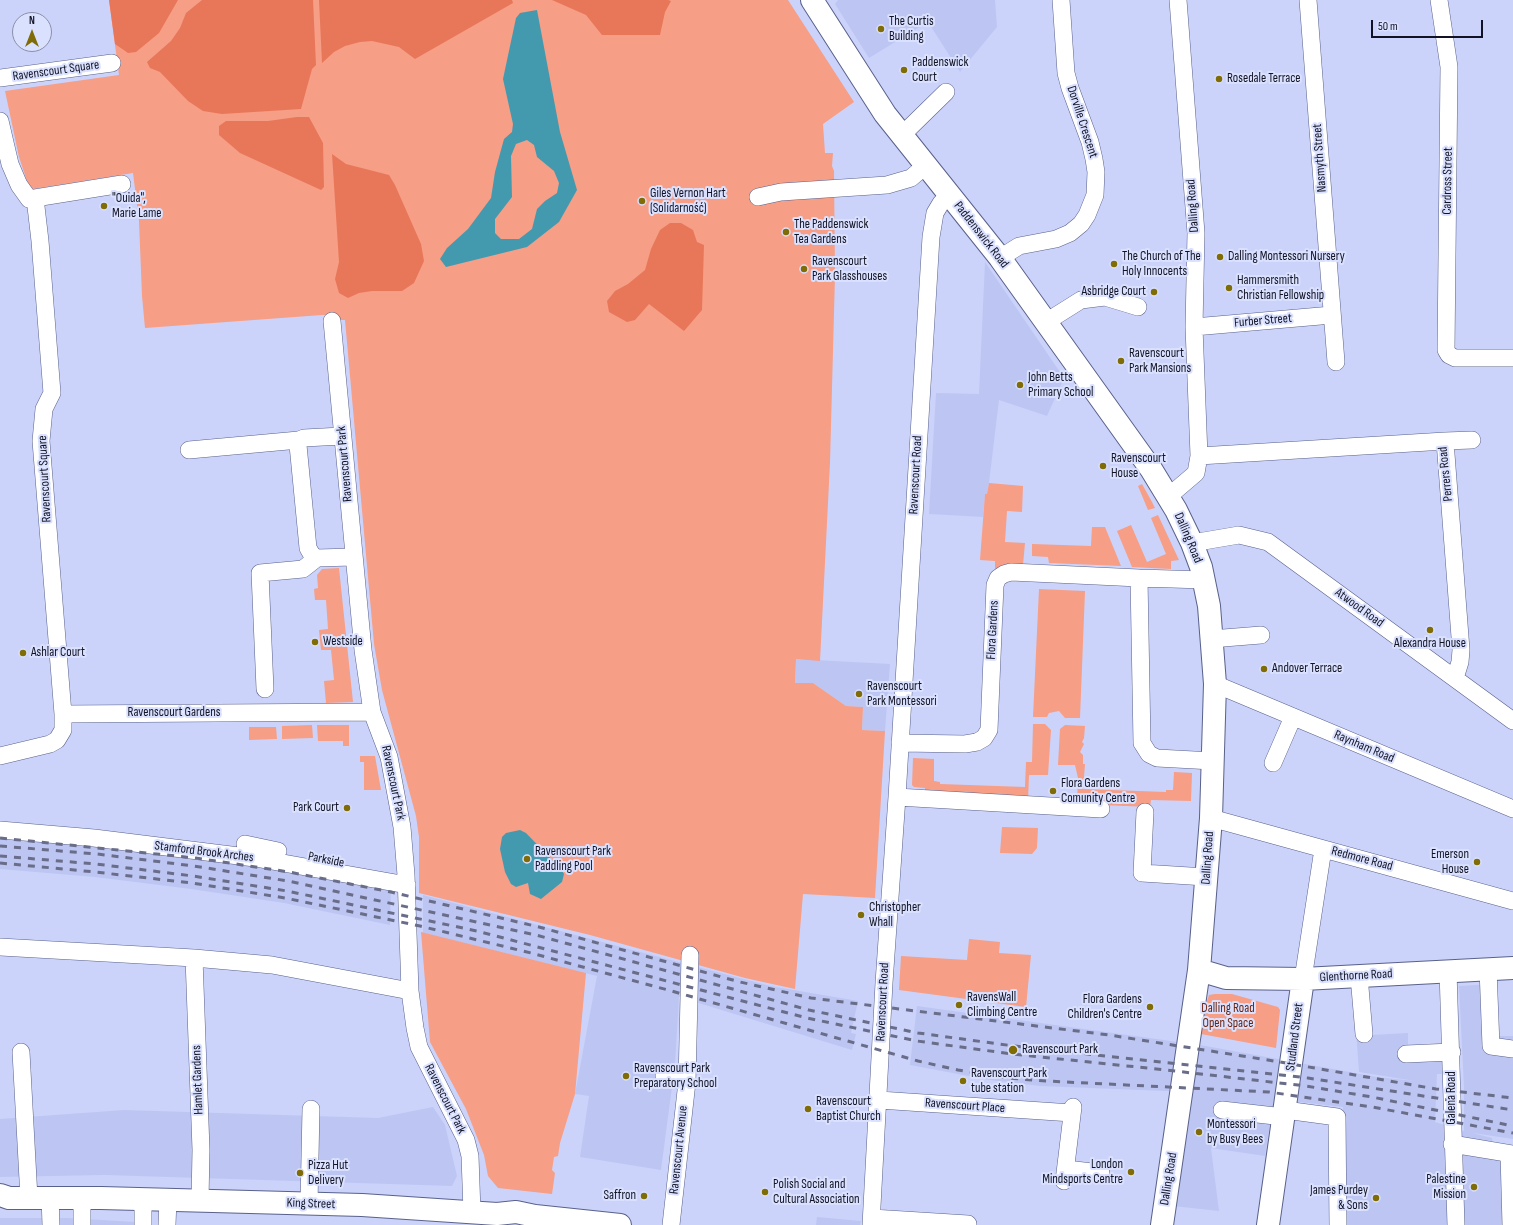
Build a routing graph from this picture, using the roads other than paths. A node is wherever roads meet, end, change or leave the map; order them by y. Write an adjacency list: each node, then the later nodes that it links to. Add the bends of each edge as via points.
1 (812, 0): 10 (main road, Paddenswick Road, via 885,114)
2 (1061, 0): 16 (street, Dorville Crescent, via 1066,73 1090,142 1096,172 1095,195 1087,215 1070,233 1056,239 1019,246)
3 (1178, 0): 21 (street, Dalling Road, via 1196,233)
4 (1308, 0): 18 (street, Nasmyth Street)
5 (1439, 0): 22 (street, Cardross Street, via 1450,67 1446,343 1449,355 1455,358)
6 (112, 63): 7 (street, Ravenscourt Square)
7 (0, 78)
8 (946, 92): 10 (street)
9 (0, 121): 15 (street, via 10,164 19,185 29,198)
10 (902, 135): 11 (main road, Paddenswick Road)
11 (926, 165): 13 (main road, Paddenswick Road); 14 (street, via 911,178 888,185 781,192)
12 (122, 184): 15 (street)
13 (950, 195): 16 (main road, Paddenswick Road); 46 (street, Ravenscourt Road, via 935,213 931,237)
14 (758, 196)
15 (35, 198): 43 (street, Ravenscourt Square, via 52,394 44,409 41,441)
16 (1000, 258): 20 (main road, Paddenswick Road)
17 (1138, 308): 20 (street, via 1105,297 1081,300)
18 (1332, 315): 21 (street, Furber Street); 23 (street, Nasmyth Street)
19 (332, 321): 24 (street, Ravenscourt Park)
20 (1046, 322): 30 (main road, Paddenswick Road)
21 (1194, 327): 29 (street, Dalling Road)
22 (1513, 358)
23 (1336, 362)
24 (342, 436): 25 (street); 33 (street, Ravenscourt Park)
25 (299, 440): 28 (street); 34 (street, via 308,548)
26 (1472, 440): 27 (street)
27 (1445, 441): 29 (street, Perrers Road); 39 (street, Perrers Road, via 1461,650)
28 (189, 450)
29 (1199, 456): 31 (street, Dalling Road, via 1196,473)
30 (1151, 469): 31 (main road, Dalling Road)
31 (1169, 496): 32 (main road, Dalling Road)
32 (1192, 542): 36 (main road, Dalling Road); 39 (street, Atwood Road, via 1239,535 1268,542)
33 (353, 557): 34 (street); 42 (street, Ravenscourt Park)
34 (317, 558): 41 (street, via 303,569 260,573)
35 (1139, 578): 36 (street, Flora Gardens); 46 (street, Flora Gardens, via 1011,572 998,578 989,730 984,738 965,744); 48 (street, via 1142,743 1149,754 1157,758)
36 (1204, 580): 38 (main road, Dalling Road)
37 (1261, 635): 38 (street)
38 (1211, 640): 40 (main road, Dalling Road)
39 (1455, 678): 45 (street, Atwood Road)
40 (1215, 684): 44 (street, Raynham Road); 48 (main road, Dalling Road)
41 (265, 689)
42 (372, 712): 43 (street, Ravenscourt Gardens); 59 (street, Ravenscourt Park, via 394,776)
43 (63, 714): 47 (street, via 63,730 57,740 45,746)
44 (1293, 717): 49 (street); 52 (street, Raynham Road)
45 (1513, 721)
46 (900, 743): 50 (street, Ravenscourt Road)
47 (0, 756)
48 (1213, 761): 54 (main road, Dalling Road)
49 (1273, 763)
50 (897, 797): 51 (street); 78 (street, Ravenscourt Road)
51 (1101, 809)
52 (1513, 809)
53 (1145, 812): 58 (street, via 1142,873)
54 (1211, 818): 57 (street, Redmore Road); 58 (main road, Dalling Road)
55 (0, 830): 59 (street, Stamford Brook Arches, via 94,838)
56 (245, 844): 59 (street, Parkside)
57 (1323, 849): 60 (street, Redmore Road); 69 (street, Studland Street)
58 (1206, 877): 66 (main road, Dalling Road)
59 (407, 880): 70 (street, Ravenscourt Park)
60 (1513, 901)
61 (0, 947): 63 (street)
62 (690, 955): 77 (street, Ravenscourt Avenue)
63 (194, 958): 70 (street, via 272,965); 90 (street, Hamlet Gardens, via 201,1150)
64 (1513, 968): 65 (main road, Glenthorne Road)
65 (1488, 969): 67 (main road, Glenthorne Road); 72 (street, via 1491,1046)
66 (1199, 970): 69 (main road, Glenthorne Road, via 1226,978); 102 (main road, Dalling Road)
67 (1448, 971): 68 (main road, Glenthorne Road); 74 (street, Galena Road)
68 (1359, 976): 69 (main road, Glenthorne Road); 71 (street)
69 (1303, 979): 81 (main road, Studland Street)
70 (410, 991): 92 (street, Ravenscourt Park, via 419,1047 466,1140 470,1156)
71 (1364, 1034)
72 (1513, 1049)
73 (21, 1052): 86 (street)
74 (1452, 1052): 75 (street); 82 (street, Galena Road)
75 (1406, 1054)
76 (664, 1076): 77 (street)
77 (687, 1080): 101 (street, Ravenscourt Avenue)
78 (879, 1100): 84 (street, Ravenscourt Place, via 1050,1112 1072,1110 1065,1175); 94 (street, Ravenscourt Road)
79 (311, 1109): 91 (street)
80 (1222, 1110): 81 (street)
81 (1285, 1113): 103 (main road, Studland Street); 104 (street, via 1338,1117)
82 (1452, 1144): 83 (street); 105 (street, Galena Road)
83 (1511, 1154): 106 (street)
84 (1101, 1174)
85 (0, 1195): 86 (main road, King Street, via 9,1198)
86 (40, 1198): 87 (main road, King Street); 96 (street)
87 (82, 1198): 88 (main road, King Street); 97 (street)
88 (143, 1199): 89 (main road, King Street); 98 (street)
89 (168, 1200): 90 (main road, King Street); 99 (street)
90 (200, 1201): 91 (main road, King Street)
91 (309, 1204): 92 (main road, King Street, via 362,1205)
92 (467, 1216): 93 (main road, King Street, via 516,1212)
93 (562, 1222): 100 (main road, King Street)
94 (872, 1222): 95 (street)
95 (968, 1224)
96 (51, 1225)
97 (82, 1225)
98 (143, 1225)
99 (167, 1225)
100 (620, 1225)
101 (671, 1225)
102 (1162, 1225)
103 (1268, 1225)
104 (1338, 1225)
105 (1456, 1225)
106 (1512, 1225)

